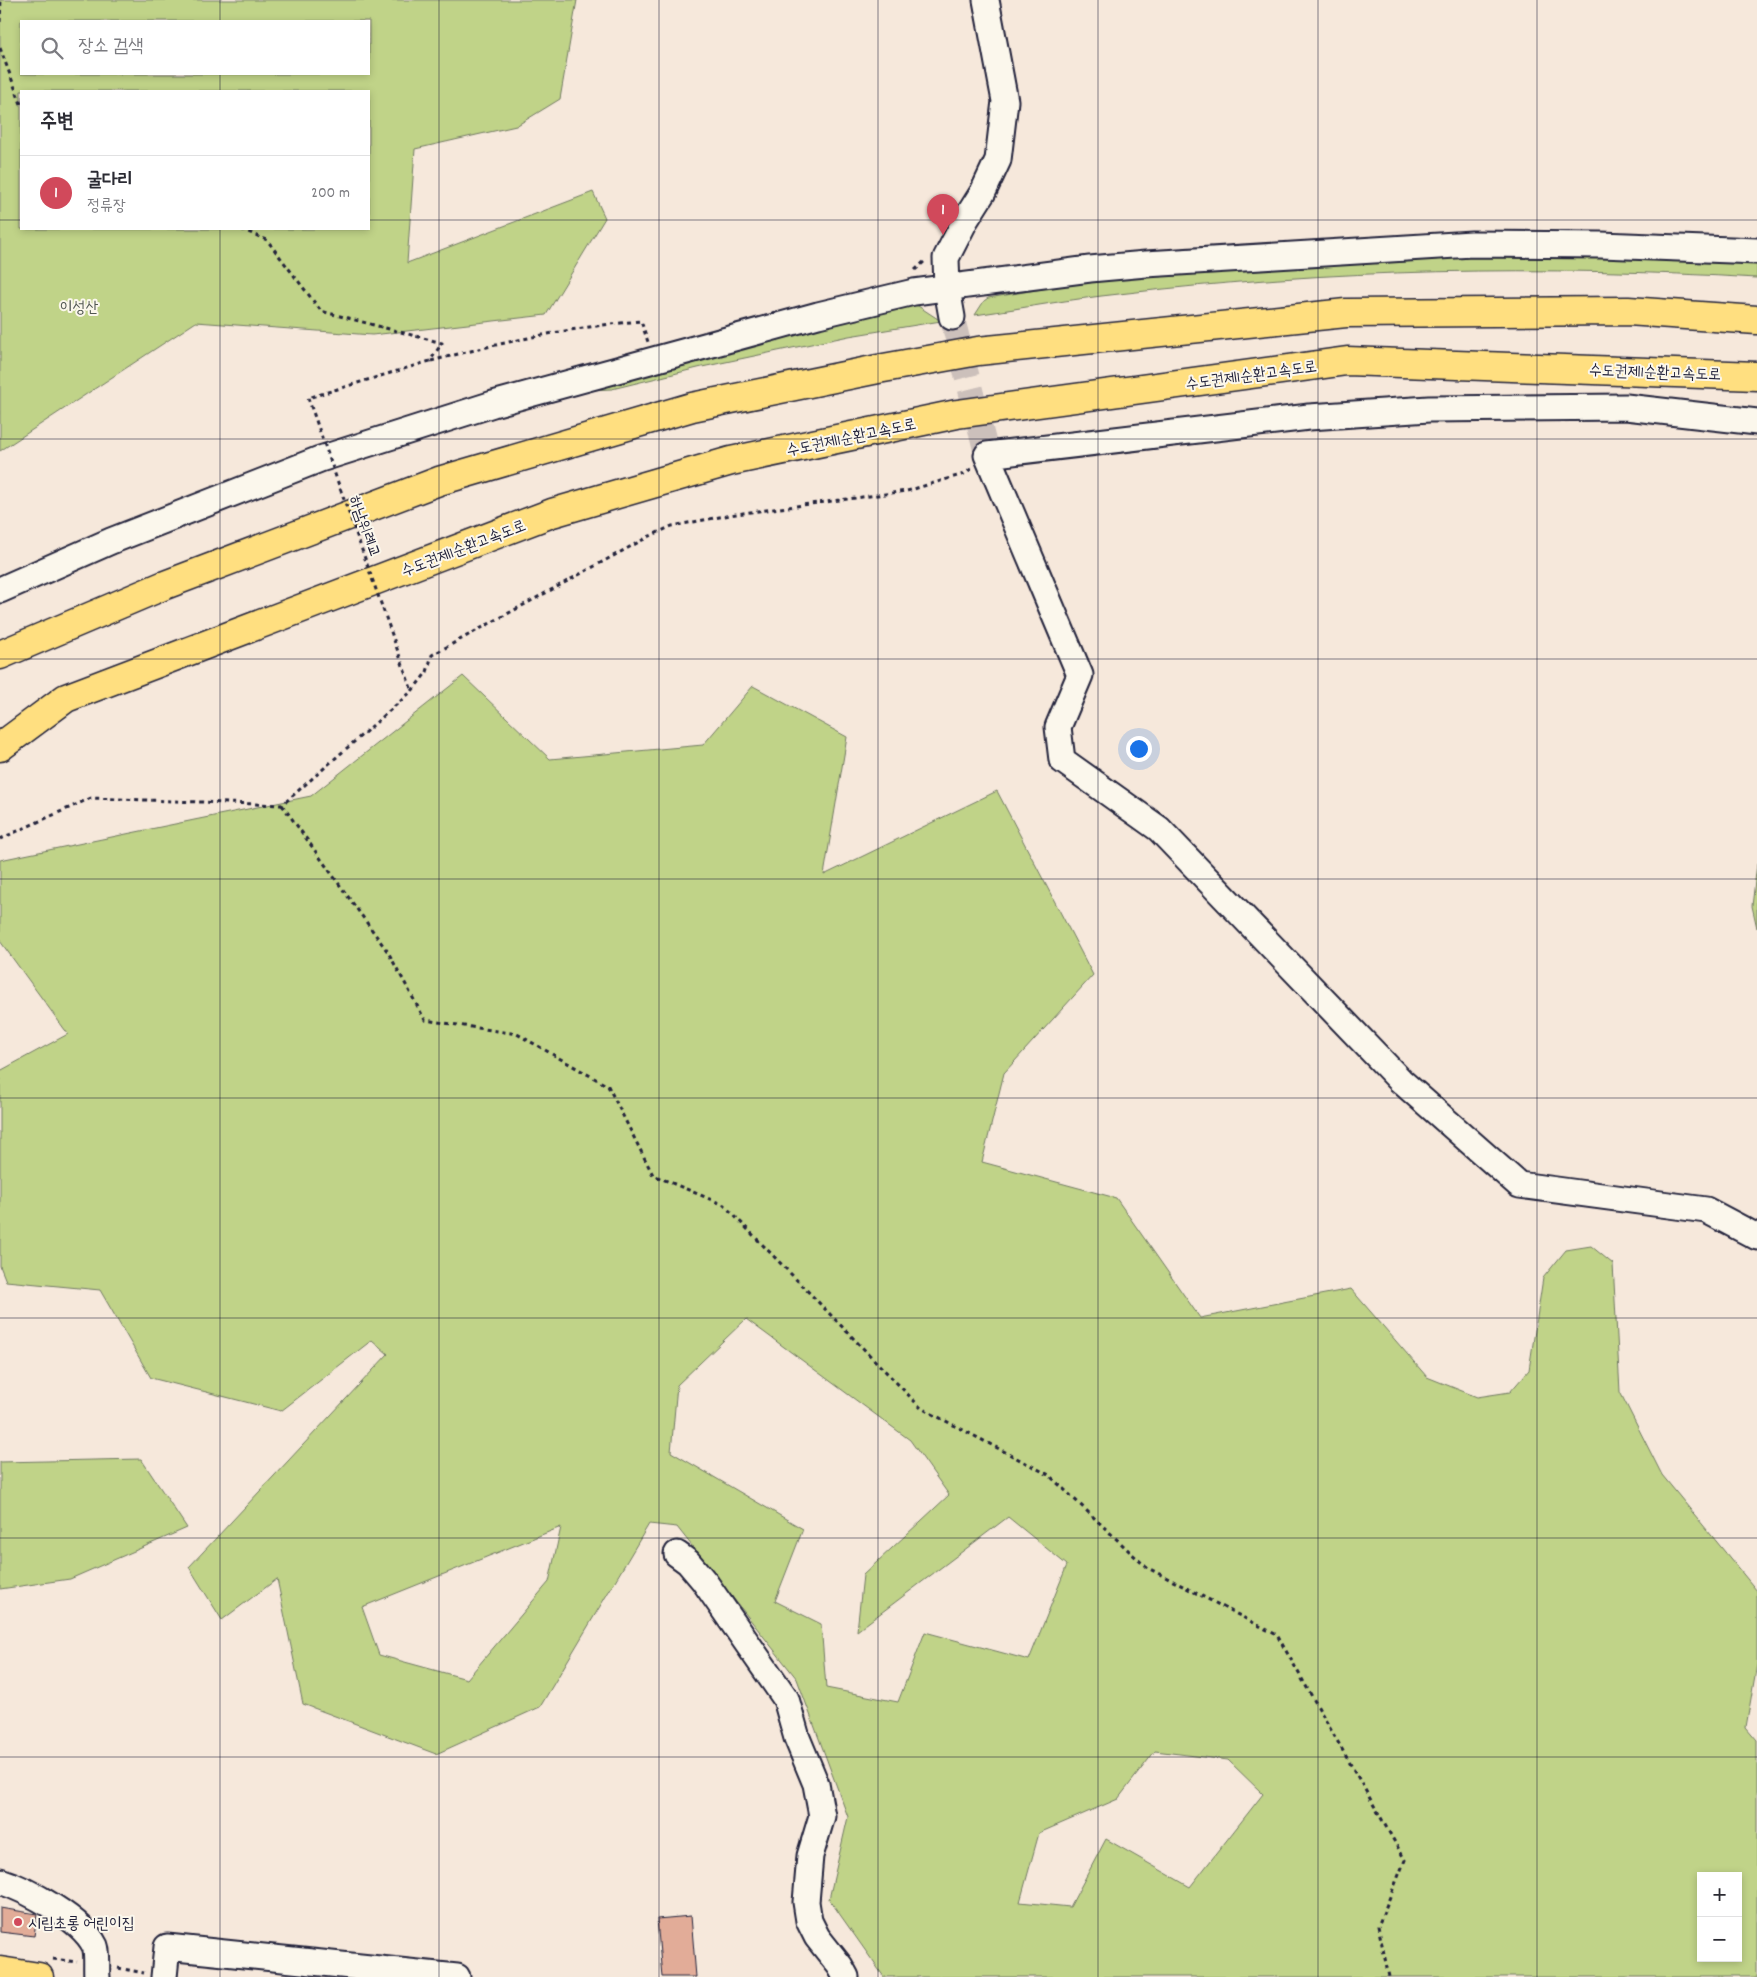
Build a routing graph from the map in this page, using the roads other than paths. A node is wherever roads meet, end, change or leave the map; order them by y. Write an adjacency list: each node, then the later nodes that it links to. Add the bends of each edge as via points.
1 (986, 0): 3 (street, via 1005,101 998,160 946,258)
2 (1757, 251): 3 (street, via 1601,244 1472,244 1137,264)
3 (946, 289): 4 (street); 8 (street, via 914,292 818,315 493,404 320,459 111,541)
4 (952, 317)
5 (1757, 320): 9 (main road, via 1628,311 1346,313 978,351 878,368 692,408 440,481 165,585)
6 (1757, 376): 10 (main road, 수도권제1순환고속도로, via 1347,361 957,414 731,461 552,513)
7 (1757, 422): 13 (street, via 1626,407 1428,409 1309,417 987,455 1080,675 1058,727 1062,760 1159,829 1400,1080 1519,1185 1706,1210)
8 (0, 590)
9 (0, 655)
10 (66, 698): 11 (main road); 12 (main road, 수도권제1순환고속도로)
11 (0, 726)
12 (0, 748)
13 (1757, 1238)
14 (677, 1554): 21 (street, via 704,1581 786,1699 797,1738 816,1784 822,1816 810,1856 806,1902 809,1921)
15 (0, 1881): 18 (street, via 15,1886 77,1924 95,1947)
16 (0, 1971): 17 (main road)
17 (38, 1977)
18 (97, 1977)
19 (164, 1977): 20 (street, via 167,1947)
20 (457, 1977)
21 (846, 1977)

